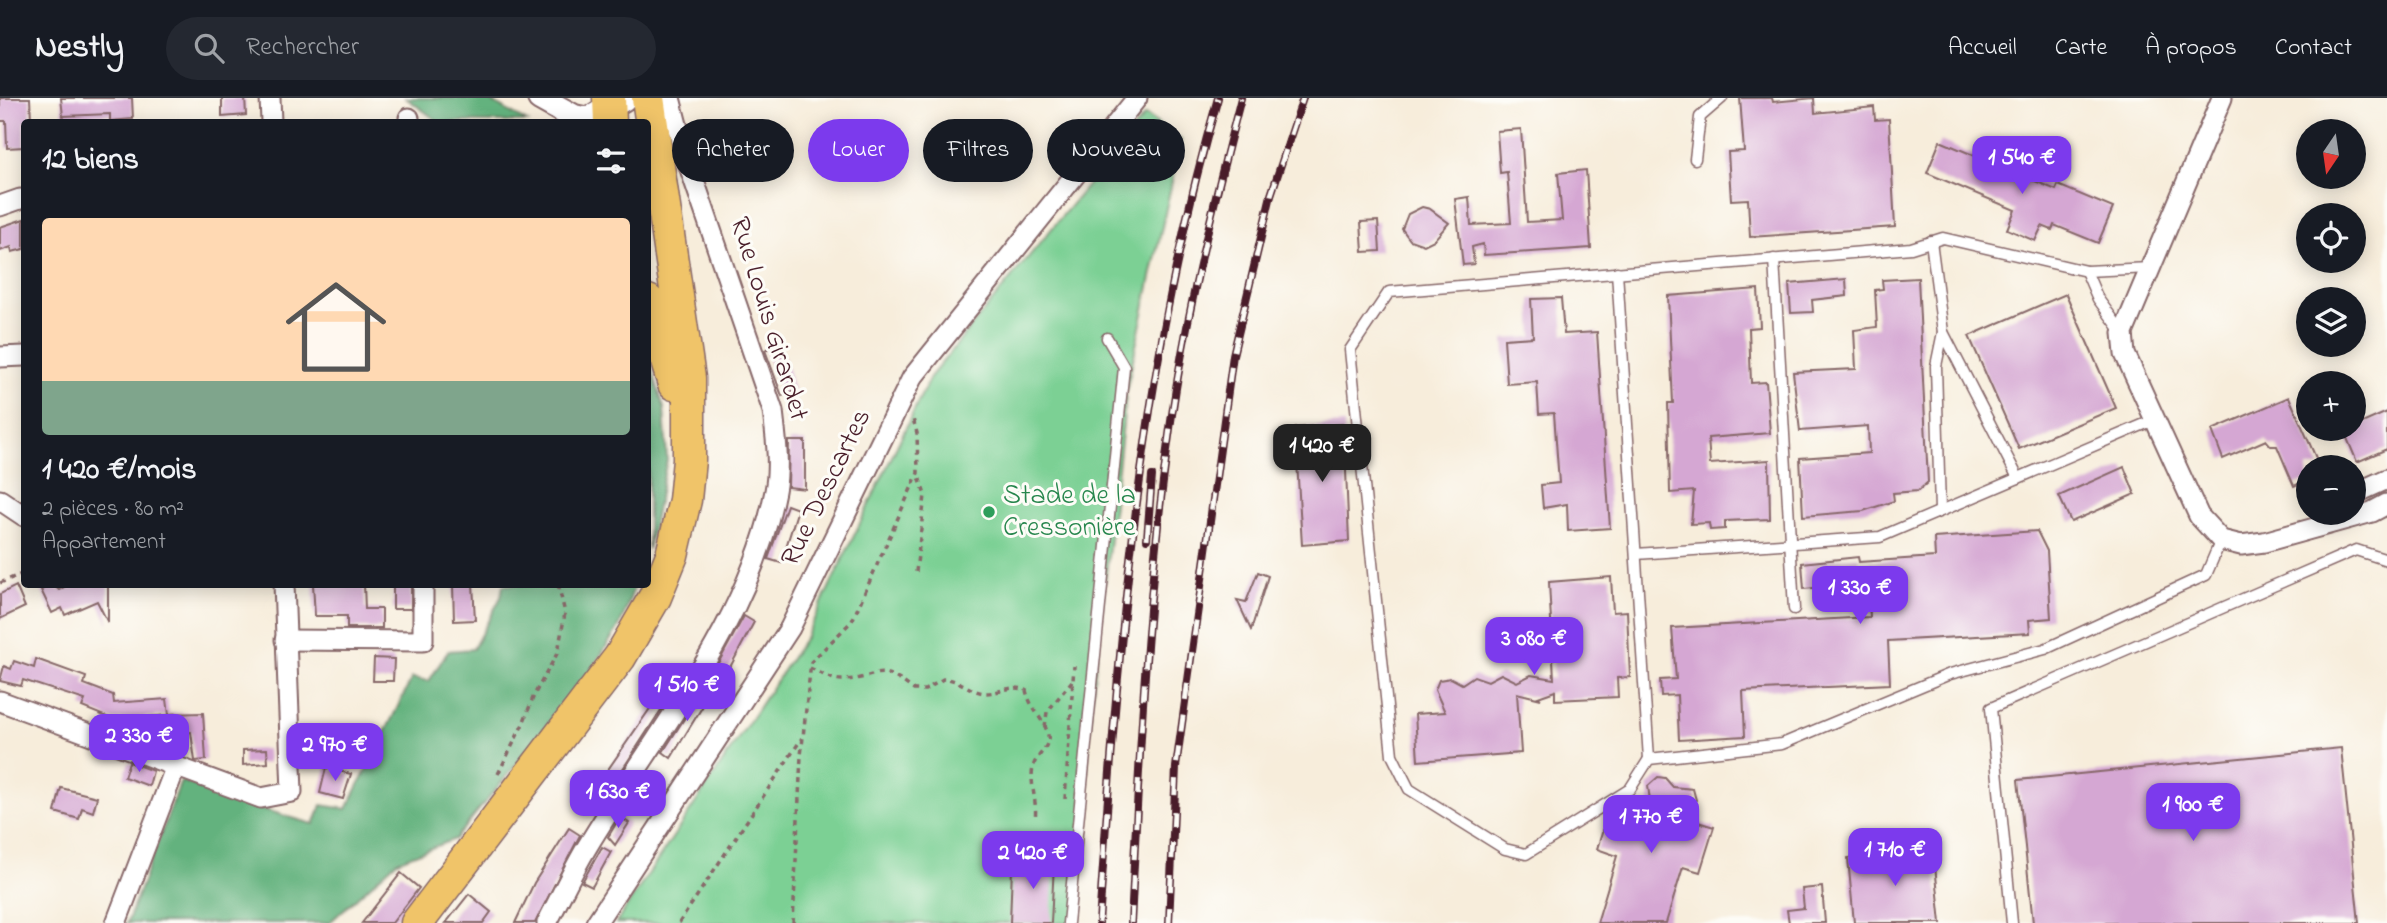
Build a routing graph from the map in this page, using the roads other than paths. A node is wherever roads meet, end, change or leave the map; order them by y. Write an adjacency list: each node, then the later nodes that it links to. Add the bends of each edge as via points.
1 (270, 98): 10 (street)
2 (525, 98): 11 (street)
3 (540, 98): 12 (street)
4 (648, 98): 14 (main road)
5 (670, 98): 56 (street, Rue Louis Girardet, via 773,411 776,488 753,569 738,601 586,848)
6 (1137, 98): 57 (street, Rue Descartes, via 931,350 896,407 790,628)
7 (1722, 98): 16 (lane, via 1700,117)
8 (2222, 98): 22 (street)
9 (609, 108): 13 (street)
10 (271, 119)
11 (554, 119)
12 (584, 119)
13 (591, 119)
14 (651, 119)
15 (651, 120): 26 (main road)
16 (1695, 159)
17 (20, 199): 18 (street)
18 (0, 206)
19 (651, 213): 26 (street, via 659,262)
20 (1931, 241): 21 (lane, via 1911,248); 23 (lane, via 1943,238); 27 (lane)
21 (1774, 259): 24 (lane); 44 (lane)
22 (2151, 268): 23 (lane); 28 (street)
23 (2086, 271): 28 (lane, via 2098,299)
24 (1618, 272): 45 (lane); 52 (lane, via 1389,292 1350,349 1392,755 1409,789 1505,849 1526,854 1630,789)
25 (651, 310): 32 (main road)
26 (678, 316): 32 (main road, via 689,378)
27 (1943, 332): 34 (lane); 39 (lane, via 1936,366)
28 (2123, 333): 33 (street, via 2125,354)
29 (1107, 338): 58 (lane, via 1124,367)
30 (21, 356): 31 (street)
31 (0, 357)
32 (687, 415): 55 (main road, via 685,500 672,555 655,597 572,723)
33 (2154, 419): 34 (lane); 43 (street, via 2199,516)
34 (2018, 478): 39 (lane)
35 (2387, 479): 36 (street)
36 (2366, 489)
37 (0, 500): 40 (street)
38 (2387, 504): 42 (street)
39 (1940, 512): 44 (lane, via 1880,537)
40 (21, 514)
41 (2302, 525): 42 (street)
42 (2287, 534): 43 (street, via 2241,545)
43 (2221, 540): 52 (lane, via 2206,575 2045,649 1950,674 1782,744)
44 (1791, 545): 45 (lane); 49 (lane)
45 (1636, 554): 52 (lane)
46 (2387, 560): 59 (lane, via 2356,550 1991,709)
47 (284, 588): 50 (street)
48 (423, 588): 50 (street, via 423,641)
49 (1794, 609)
50 (285, 640): 53 (street, via 292,792 261,798)
51 (0, 701): 53 (street)
52 (1649, 759)
53 (176, 766): 54 (street)
54 (116, 923)
55 (417, 923)
56 (547, 923)
57 (596, 923)
58 (1068, 923)
59 (2012, 923)

